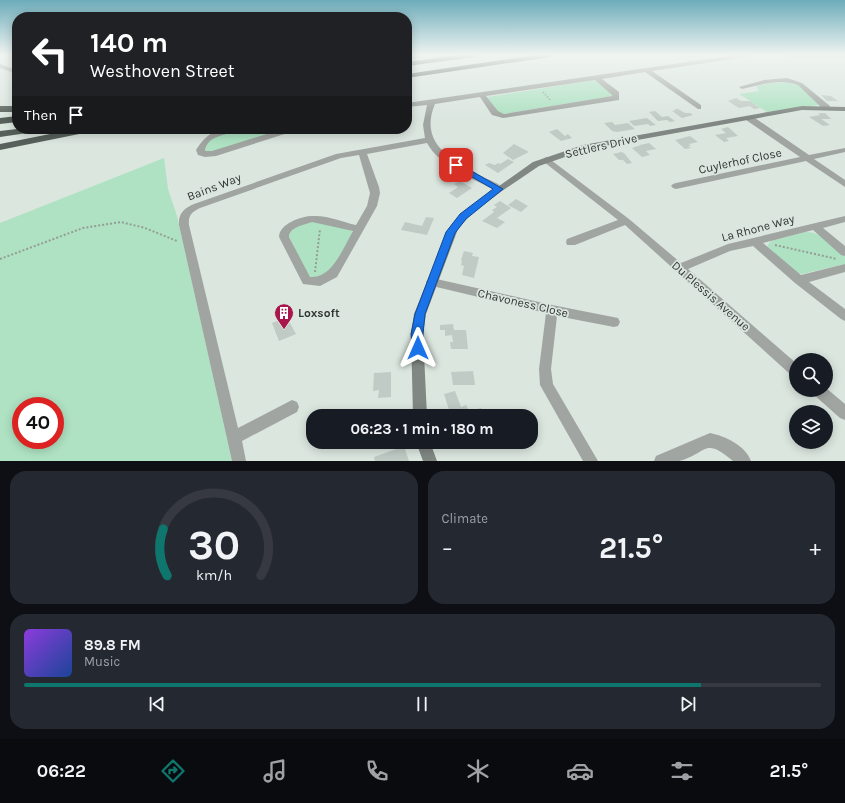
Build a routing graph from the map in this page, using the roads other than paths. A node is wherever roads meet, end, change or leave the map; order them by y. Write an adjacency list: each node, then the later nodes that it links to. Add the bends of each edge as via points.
1 (596, 77): 2 (street); 5 (street); 5 (street, via 616,94 616,98 501,116 493,111)
2 (599, 77)
3 (655, 77): 8 (street)
4 (742, 87): 9 (street, via 795,81)
5 (480, 94): 6 (street)
6 (432, 102): 7 (street); 21 (street, via 427,124)
7 (412, 104)
8 (698, 107)
9 (827, 108): 12 (street, Settlers Drive); 13 (street, Settlers Drive, via 802,108)
10 (0, 109): 11 (highway)
11 (12, 109)
12 (845, 109)
13 (749, 118): 25 (street); 26 (street, Settlers Drive, via 586,147)
14 (12, 120): 15 (highway)
15 (0, 121)
16 (12, 132): 17 (highway)
17 (0, 134)
18 (64, 134): 22 (highway)
19 (214, 134): 20 (street, via 209,136 200,150 201,153 210,154)
20 (274, 134)
21 (429, 140): 24 (street, Bains Way); 29 (street, via 445,158)
22 (0, 147)
23 (845, 150): 25 (street, Cuylerhof Close)
24 (362, 152): 33 (street, via 375,193 372,206); 49 (street, Bains Way, via 332,158 191,208 183,215)
25 (808, 158): 27 (street); 28 (street, Cuylerhof Close)
26 (547, 160): 29 (street, Settlers Drive, via 529,168); 31 (street, Du Plessis Avenue)
27 (845, 184)
28 (676, 186)
29 (499, 189): 40 (street, Settlers Drive, via 457,223)
30 (845, 219): 32 (street, La Rhone Way)
31 (626, 221): 35 (street); 37 (street, Du Plessis Avenue)
32 (814, 226): 34 (street, La Rhone Way); 36 (street)
33 (358, 229): 33 (street, via 309,220 288,227 284,237 304,278 314,282 325,280 333,274)
34 (754, 241): 37 (street, La Rhone Way, via 728,248); 39 (street)
35 (571, 242)
36 (841, 256)
37 (679, 268): 44 (street, Du Plessis Avenue)
38 (845, 268): 39 (street)
39 (798, 280): 42 (street)
40 (432, 282): 41 (street, Chavoness Close); 47 (street, Settlers Drive, via 420,314 418,328)
41 (552, 310): 43 (street, Chavoness Close); 53 (street, via 544,369 547,385)
42 (845, 316)
43 (614, 322)
44 (789, 365)
45 (826, 397): 48 (street)
46 (292, 407): 49 (street)
47 (420, 409)
48 (845, 413)
49 (233, 438): 51 (street, Bains Way)
50 (426, 449): 52 (street)
51 (238, 461)
52 (430, 461)
53 (592, 461)
54 (661, 461): 55 (street, via 710,440 723,443)
55 (744, 461)

